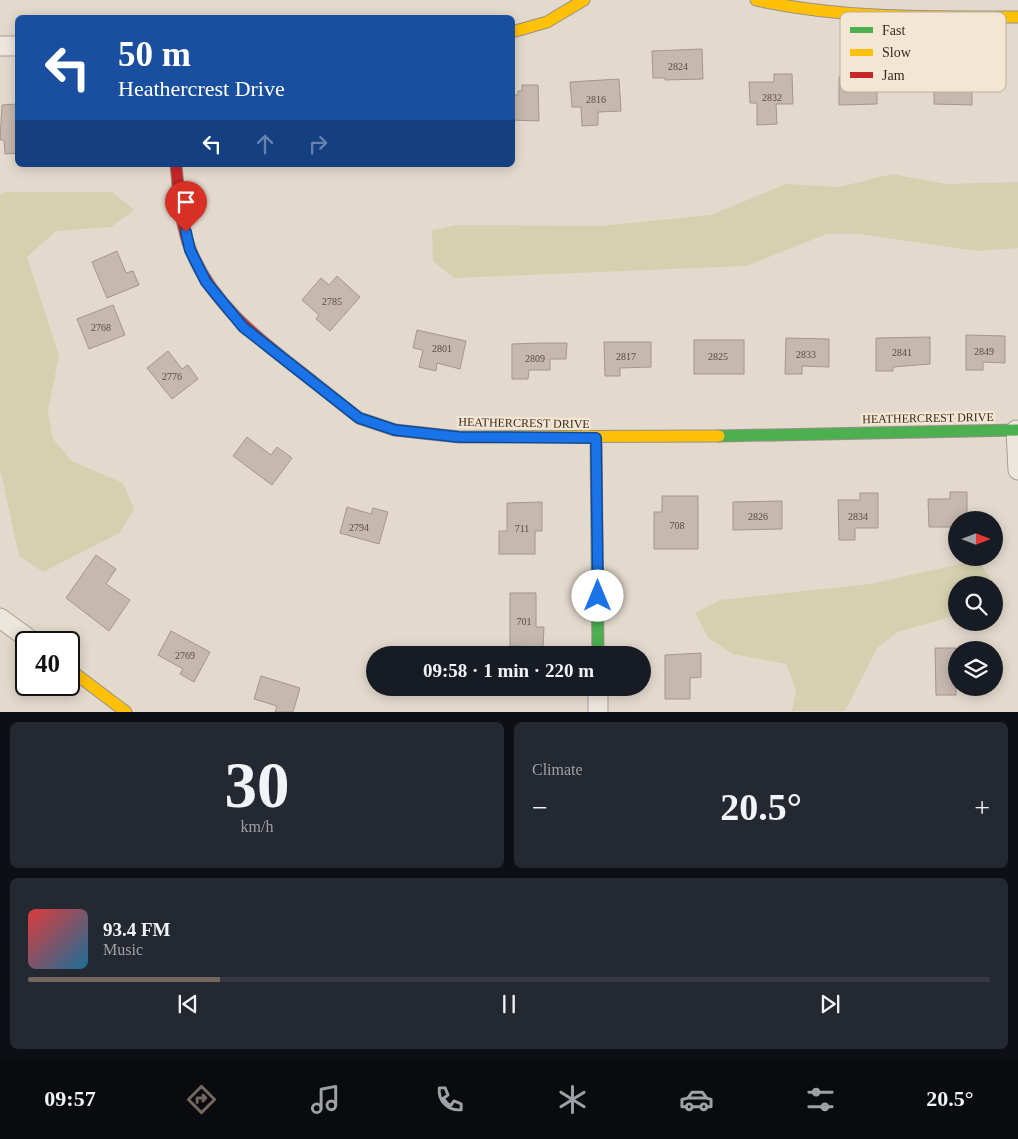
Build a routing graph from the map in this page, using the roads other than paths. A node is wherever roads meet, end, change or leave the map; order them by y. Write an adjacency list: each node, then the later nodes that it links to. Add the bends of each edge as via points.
1 (584, 0): 4 (street, via 547,22)
2 (756, 0): 3 (street)
3 (840, 14)
4 (515, 31)
5 (0, 46): 6 (street)
6 (15, 46)
7 (176, 167): 9 (street, HEATHERCREST DRIVE, via 181,215 190,250 206,282 243,327 359,418 395,430 459,437)
8 (1017, 430): 9 (street, HEATHERCREST DRIVE); 10 (street)
9 (596, 438): 13 (street)
10 (1018, 470)
11 (0, 618): 12 (street)
12 (18, 631)
13 (598, 646)
14 (80, 677): 16 (street)
15 (598, 696): 17 (street)
16 (126, 712)
17 (598, 712)

